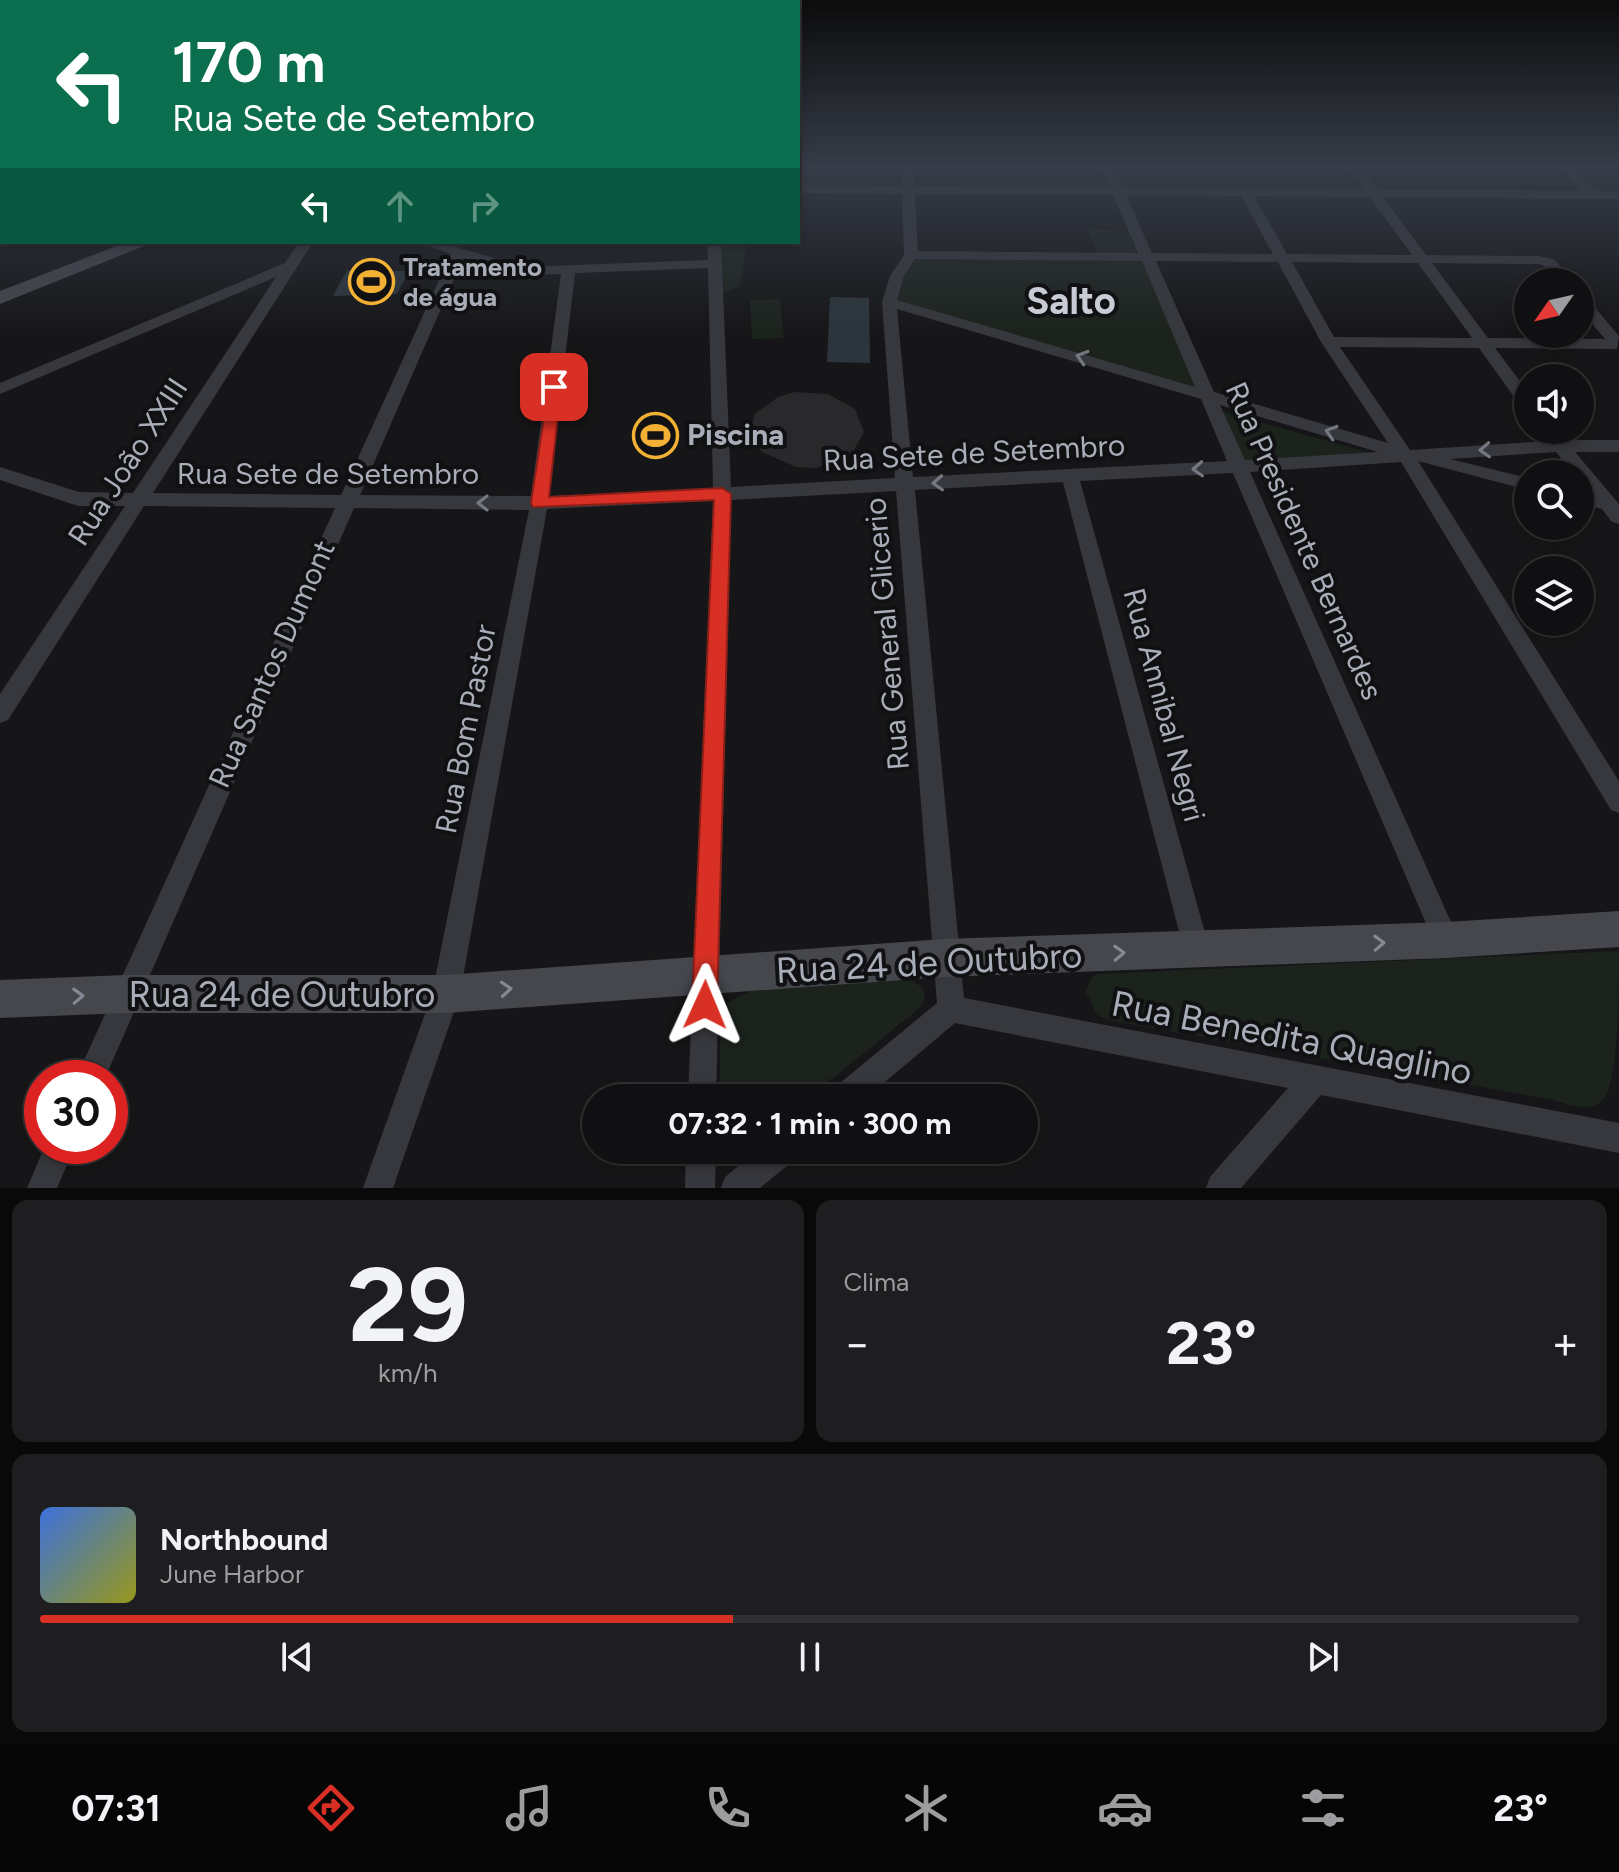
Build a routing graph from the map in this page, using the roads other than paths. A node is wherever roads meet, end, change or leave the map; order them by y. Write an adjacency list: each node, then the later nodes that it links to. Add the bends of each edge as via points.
1 (910, 221): 10 (street, Rua General Glicerio)
2 (1131, 221): 11 (street, Rua Presidente Bernardes)
3 (1262, 221): 12 (street)
4 (1392, 221): 13 (street)
5 (134, 244): 18 (street)
6 (304, 244): 15 (street, Rua João XXIII)
7 (432, 244): 9 (street)
8 (714, 244): 14 (street)
9 (459, 252): 17 (street, via 522,271); 38 (street, Rua Santos Dumont)
10 (911, 255): 11 (street); 19 (street, Rua General Glicerio)
11 (1146, 257): 12 (street); 27 (street, Rua Presidente Bernardes)
12 (1282, 259): 13 (street); 23 (street)
13 (1421, 260): 16 (street, via 1539,260); 24 (street)
14 (712, 264): 17 (street); 36 (street)
15 (287, 267): 26 (street); 37 (street, Rua João XXIII)
16 (1554, 268)
17 (568, 271): 39 (street, Rua Bom Pastor)
18 (0, 298)
19 (889, 302): 27 (street, one-way to 19); 35 (street, Rua General Glicerio)
20 (1594, 315): 21 (street)
21 (1596, 317): 22 (street); 24 (street, via 1617,344)
22 (1619, 317)
23 (1329, 342): 24 (street); 30 (street)
24 (1483, 344): 25 (street)
25 (1514, 385)
26 (0, 389)
27 (1207, 395): 30 (street, one-way to 27); 31 (street, Rua Presidente Bernardes)
28 (1559, 446): 29 (street, Rua Sete de Setembro); 30 (street, Rua Sete de Setembro, one-way to 30); 41 (street)
29 (1619, 446)
30 (1405, 455): 31 (street, Rua Sete de Setembro); 34 (street); 43 (street)
31 (1238, 467): 33 (street, Rua Sete de Setembro, one-way to 33); 45 (street, Rua Presidente Bernardes)
32 (1, 475): 37 (street, Rua Sete de Setembro, via 78,499)
33 (1070, 476): 35 (street, Rua Sete de Setembro, one-way to 35); 46 (street, Rua Annibal Negri)
34 (1514, 481)
35 (905, 484): 36 (street, Rua Sete de Setembro); 47 (street, Rua General Glicerio)
36 (722, 494): 39 (street, Rua Sete de Setembro); 48 (street)
37 (135, 501): 38 (street, Rua Sete de Setembro); 42 (street, Rua João XXIII)
38 (344, 502): 39 (street, Rua Sete de Setembro, one-way to 38); 49 (street, Rua Santos Dumont)
39 (539, 503): 50 (street, Rua Bom Pastor)
40 (1594, 503): 41 (street)
41 (1614, 511)
42 (0, 713)
43 (1619, 802)
44 (1619, 929): 45 (street, Rua 24 de Outubro)
45 (1446, 940): 46 (street, Rua 24 de Outubro, one-way to 45)
46 (1197, 951): 47 (street, Rua 24 de Outubro, one-way to 46)
47 (944, 958): 48 (street, Rua 24 de Outubro); 52 (street, Rua General Glicerio)
48 (705, 974): 50 (street, Rua 24 de Outubro, one-way to 48); 55 (street)
49 (126, 994): 50 (street, Rua 24 de Outubro); 51 (street, Rua 24 de Outubro, one-way to 49); 53 (street, Rua Santos Dumont)
50 (446, 994): 62 (street, Rua Bom Pastor)
51 (0, 999)
52 (951, 1009): 54 (street, Rua Benedita Quaglino); 56 (street)
53 (98, 1060)
54 (1314, 1081): 57 (street, Rua Benedita Quaglino); 65 (street)
55 (702, 1084)
56 (861, 1084)
57 (1619, 1138)
58 (52, 1164): 61 (street)
59 (701, 1164): 63 (street)
60 (765, 1164): 64 (street)
61 (42, 1188)
62 (378, 1188)
63 (700, 1188)
64 (736, 1188)
65 (1221, 1188)

